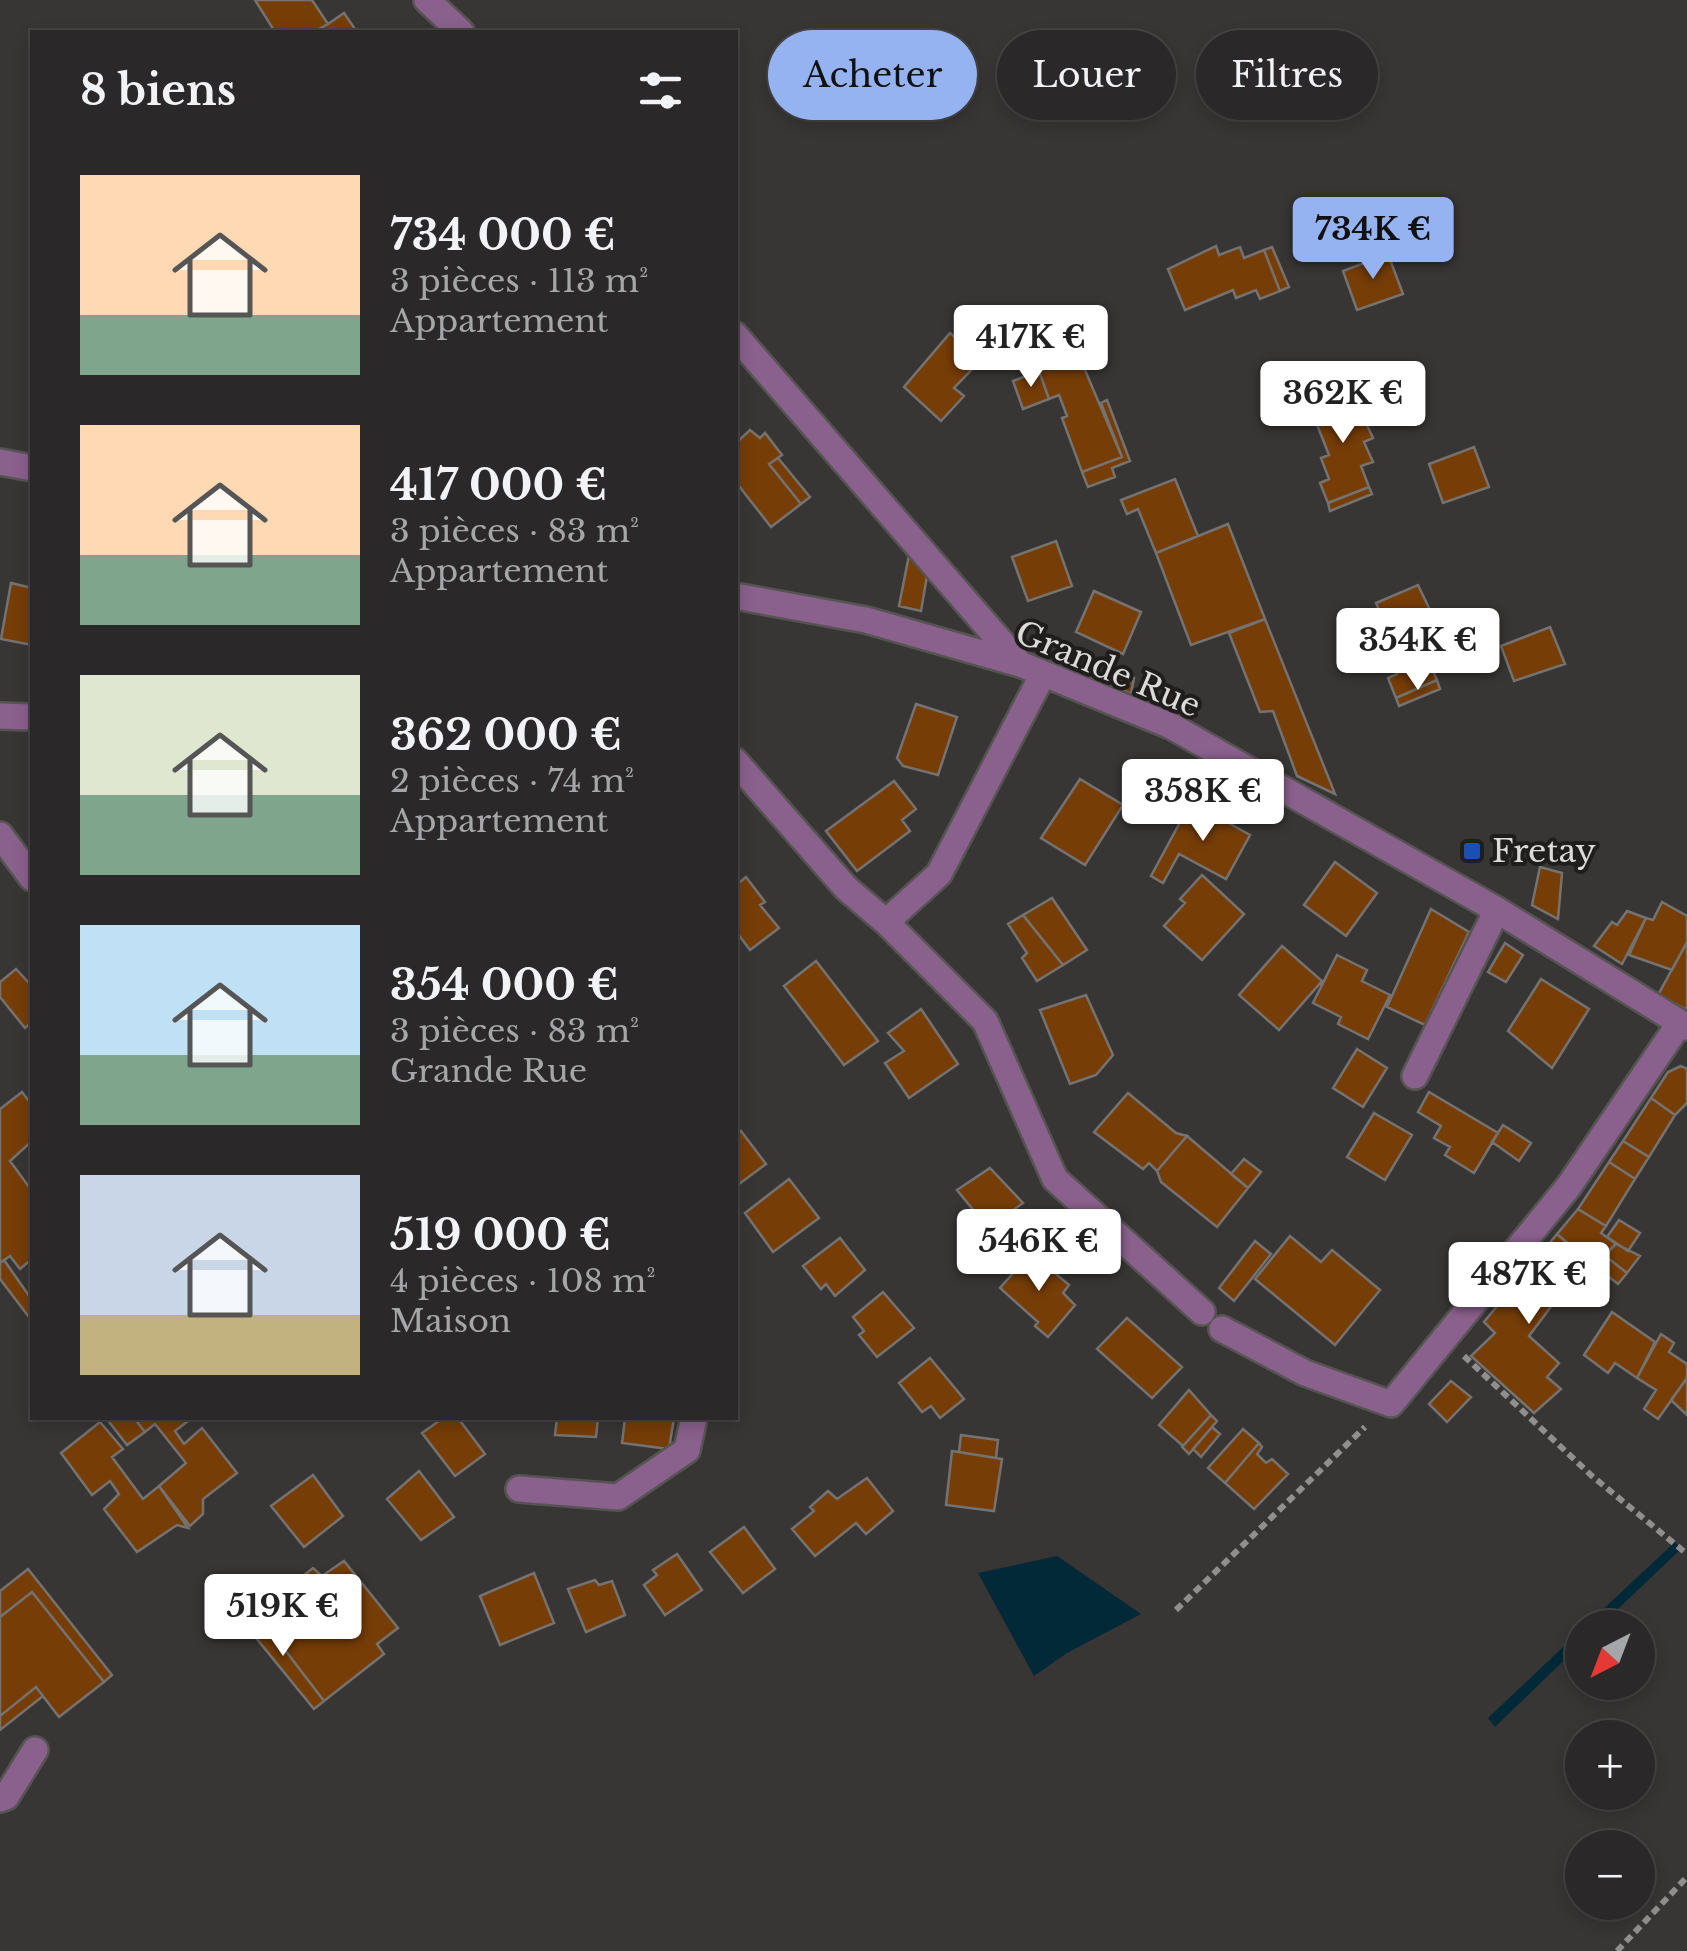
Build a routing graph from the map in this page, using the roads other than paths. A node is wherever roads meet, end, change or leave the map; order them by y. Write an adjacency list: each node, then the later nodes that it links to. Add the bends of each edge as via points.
1 (427, 0): 2 (street)
2 (458, 30)
3 (738, 338): 7 (street)
4 (0, 462): 5 (street)
5 (30, 468)
6 (738, 597): 7 (street, Grande Rue, via 866,620)
7 (1032, 669): 13 (street, Grande Rue, via 1171,726); 14 (street, via 939,874)
8 (0, 716): 9 (street)
9 (30, 717)
10 (738, 764): 14 (street, via 846,888)
11 (0, 835): 12 (street)
12 (30, 875)
13 (1497, 910): 15 (street, Grande Rue); 16 (street)
14 (886, 922): 17 (street, via 985,1020 1055,1180)
15 (1683, 1025): 18 (street, via 1569,1186 1391,1404 1306,1373)
16 (1415, 1076)
17 (1202, 1312)
18 (1222, 1329)
19 (694, 1420): 20 (street, via 687,1450 618,1496)
20 (519, 1490)
21 (36, 1750): 22 (street)
22 (0, 1799)

